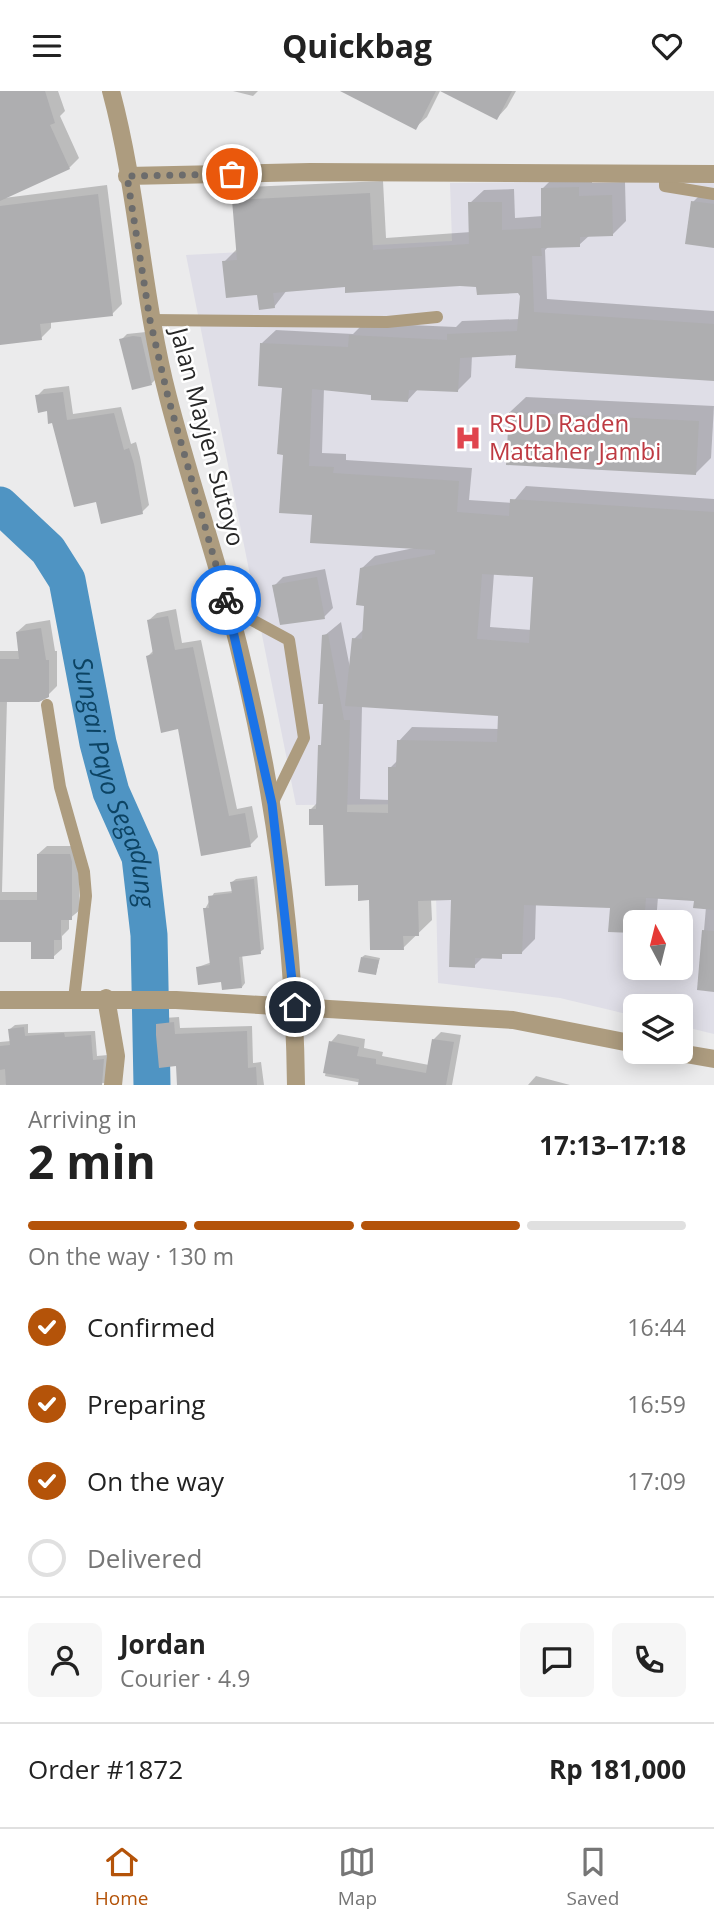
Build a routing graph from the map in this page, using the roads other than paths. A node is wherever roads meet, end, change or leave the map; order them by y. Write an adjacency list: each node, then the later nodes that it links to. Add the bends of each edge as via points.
1 (111, 91): 4 (street, Jalan Mayjen Sutoyo)
2 (665, 173): 3 (street); 4 (street); 5 (lane, via 665,186)
3 (714, 174)
4 (127, 176): 7 (street, Jalan Mayjen Sutoyo)
5 (714, 194)
6 (437, 317): 7 (lane, via 387,322)
7 (150, 320): 8 (street, Jalan Mayjen Sutoyo)
8 (228, 607): 10 (street, Jalan Mayjen Sutoyo); 10 (lane, via 289,640 304,738)
9 (47, 705): 11 (lane, via 60,787 84,872 86,896)
10 (272, 804): 14 (street, Jalan Mayjen Sutoyo)
11 (74, 999): 12 (street); 13 (street)
12 (114, 999): 14 (street); 18 (street)
13 (0, 1000)
14 (295, 1007): 15 (street, via 513,1020); 19 (street, Jalan Mayjen Sutoyo)
15 (623, 1042)
16 (693, 1055): 17 (street)
17 (714, 1059)
18 (113, 1085)
19 (296, 1085)

